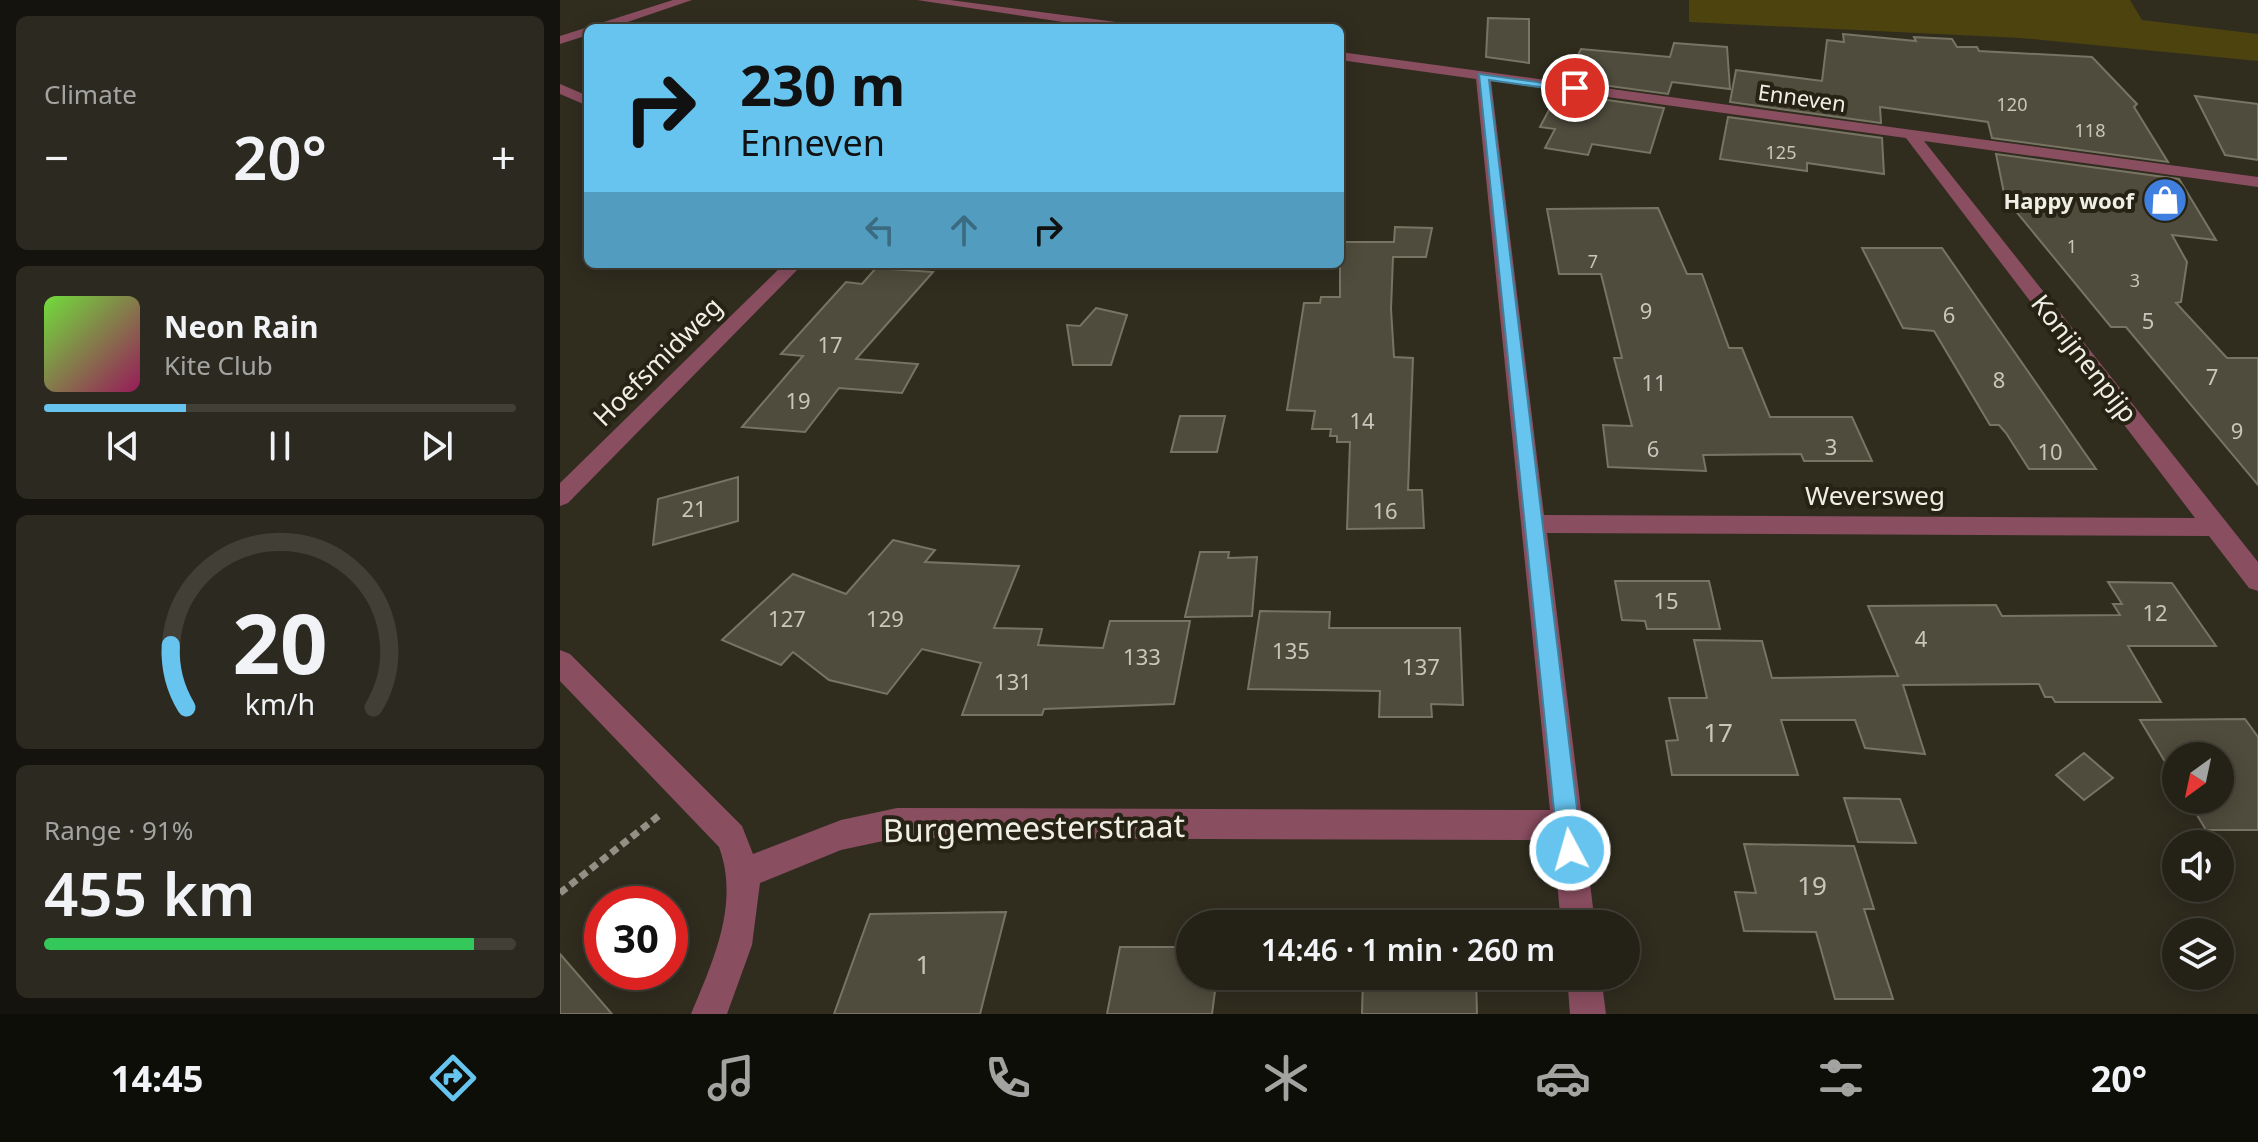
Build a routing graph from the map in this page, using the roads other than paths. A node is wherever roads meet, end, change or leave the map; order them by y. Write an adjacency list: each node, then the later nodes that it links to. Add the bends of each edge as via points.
1 (686, 0): 5 (street)
2 (923, 0): 4 (street)
3 (1057, 0): 4 (street)
4 (1041, 16): 6 (street); 7 (street)
5 (610, 24)
6 (1033, 24)
7 (1101, 24)
8 (584, 32): 9 (street)
9 (560, 40)
10 (1344, 57): 11 (street, Enneven)
11 (1483, 76): 14 (street, Enneven); 18 (street)
12 (560, 88): 13 (street)
13 (584, 100)
14 (1911, 134): 15 (street, Enneven); 19 (street, Konijnenpijp)
15 (2258, 182)
16 (790, 268): 17 (street, Hoefsmidweg)
17 (560, 497)
18 (1534, 524): 19 (street, Weversweg); 22 (street)
19 (2215, 527): 20 (street, Konijnenpijp)
20 (2258, 581)
21 (560, 662): 23 (street, via 731,837)
22 (1567, 825): 23 (street, Burgemeesterstraat, via 897,823 841,835); 24 (street)
23 (743, 874): 26 (street, via 732,952)
24 (1576, 910)
25 (1585, 990): 27 (street)
26 (709, 1014)
27 (1588, 1014)

